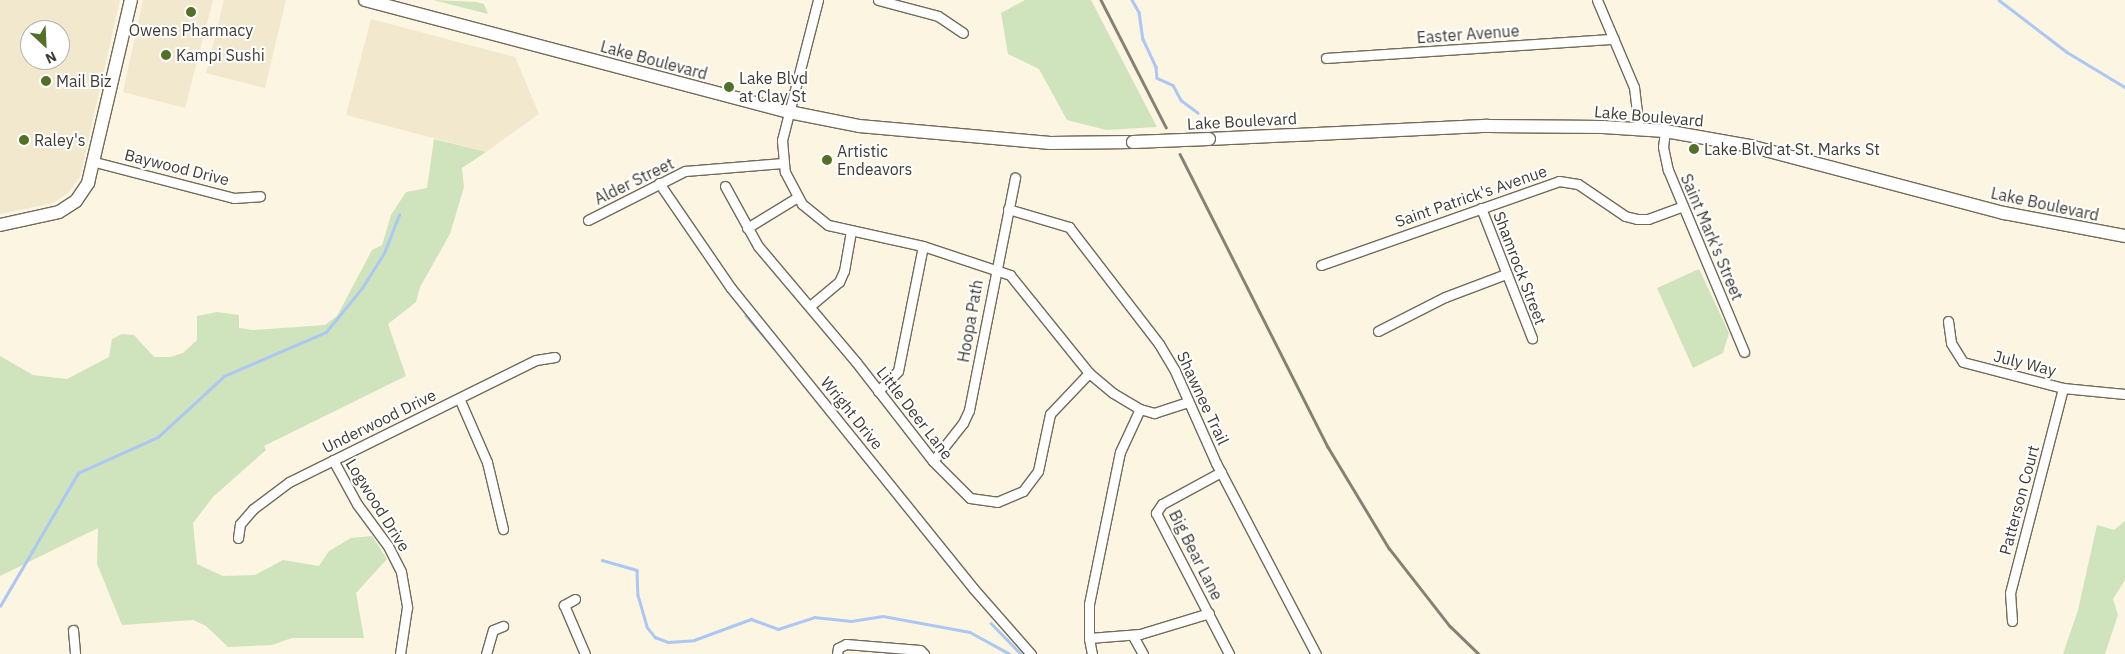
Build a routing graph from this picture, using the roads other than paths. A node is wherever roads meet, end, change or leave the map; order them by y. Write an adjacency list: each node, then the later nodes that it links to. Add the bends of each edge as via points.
1 (131, 0): 12 (main road)
2 (365, 0): 9 (main road, Lake Boulevard)
3 (818, 0): 9 (street)
4 (878, 0): 6 (street, via 938,16)
5 (1597, 0): 7 (street)
6 (963, 33)
7 (1613, 39): 8 (street, Easter Avenue); 10 (street, via 1636,92)
8 (1326, 58)
9 (789, 112): 10 (main road, Lake Boulevard, bridge, via 859,126 1050,143 1488,126); 13 (street, via 782,140)
10 (1639, 129): 11 (main road, Lake Boulevard)
11 (1665, 131): 19 (street, Saint Mark's Street, via 1663,147 1668,170); 26 (main road, Lake Boulevard, via 1750,146 2004,213)
12 (95, 162): 17 (street, Baywood Drive, via 234,198); 23 (main road, via 84,190 66,208 42,218)
13 (783, 163): 15 (street, Alder Street, via 697,169); 18 (street)
14 (1015, 177): 21 (street, Hoopa Path)
15 (660, 183): 22 (street, Alder Street); 62 (street, Wright Drive, via 731,288 973,588)
16 (725, 186): 24 (street, Little Deer Lane)
17 (256, 196)
18 (796, 198): 24 (street); 25 (street, via 822,222)
19 (1683, 206): 20 (street, Saint Patrick's Avenue, via 1637,219 1568,181); 35 (street, Saint Mark's Street)
20 (1480, 208): 28 (street, Saint Patrick's Avenue); 30 (street, Shamrock Street)
21 (1008, 210): 29 (street, Hoopa Path); 42 (street, Shawnee Trail, via 1069,227 1163,350)
22 (588, 220)
23 (0, 225)
24 (747, 228): 31 (street, Little Deer Lane)
25 (851, 231): 27 (street); 31 (street, via 839,282)
26 (2125, 236)
27 (923, 246): 29 (street); 39 (street, via 898,371)
28 (1321, 266)
29 (994, 269): 37 (street, via 1014,278); 45 (street, Hoopa Path, via 994,284 968,410 963,423)
30 (1506, 274): 33 (street, via 1438,301); 34 (street, Shamrock Street)
31 (810, 306): 39 (street, Little Deer Lane)
32 (1948, 321): 38 (street, July Way, via 1951,343 1963,362)
33 (1378, 331)
34 (1532, 338)
35 (1744, 352)
36 (555, 357): 41 (street, Underwood Drive, via 536,360)
37 (1088, 374): 43 (street); 45 (street, Little Deer Lane, via 1050,414 1038,471 1016,496 997,502 970,498)
38 (2063, 388): 40 (street, July Way); 51 (street, Patterson Court, via 2010,593)
39 (878, 391): 45 (street, Little Deer Lane)
40 (2125, 394)
41 (459, 398): 44 (street, Underwood Drive); 47 (street, via 487,462)
42 (1188, 402): 43 (street, via 1162,412); 46 (street, Shawnee Trail)
43 (1140, 409): 55 (street, via 1120,452 1089,604)
44 (333, 460): 48 (street, Underwood Drive, via 290,482 259,503 240,524); 57 (street, Logwood Drive, via 401,572 407,607)
45 (933, 462)
46 (1221, 472): 50 (street, Big Bear Lane, via 1162,504 1156,513); 66 (street, Shawnee Trail)
47 (503, 530)
48 (238, 538)
49 (575, 599): 59 (street, via 564,605)
50 (1209, 614): 54 (street); 65 (street, Big Bear Lane)
51 (2012, 621)
52 (503, 626): 58 (street, via 493,630)
53 (73, 630): 56 (street)
54 (1133, 636): 55 (street); 64 (street)
55 (1089, 638): 63 (street)
56 (74, 654)
57 (400, 654)
58 (486, 654)
59 (585, 654)
60 (837, 654): 61 (street, via 838,648 846,644 920,650)
61 (924, 654)
62 (1031, 654)
63 (1092, 654)
64 (1142, 654)
65 (1229, 654)
66 (1316, 654)

